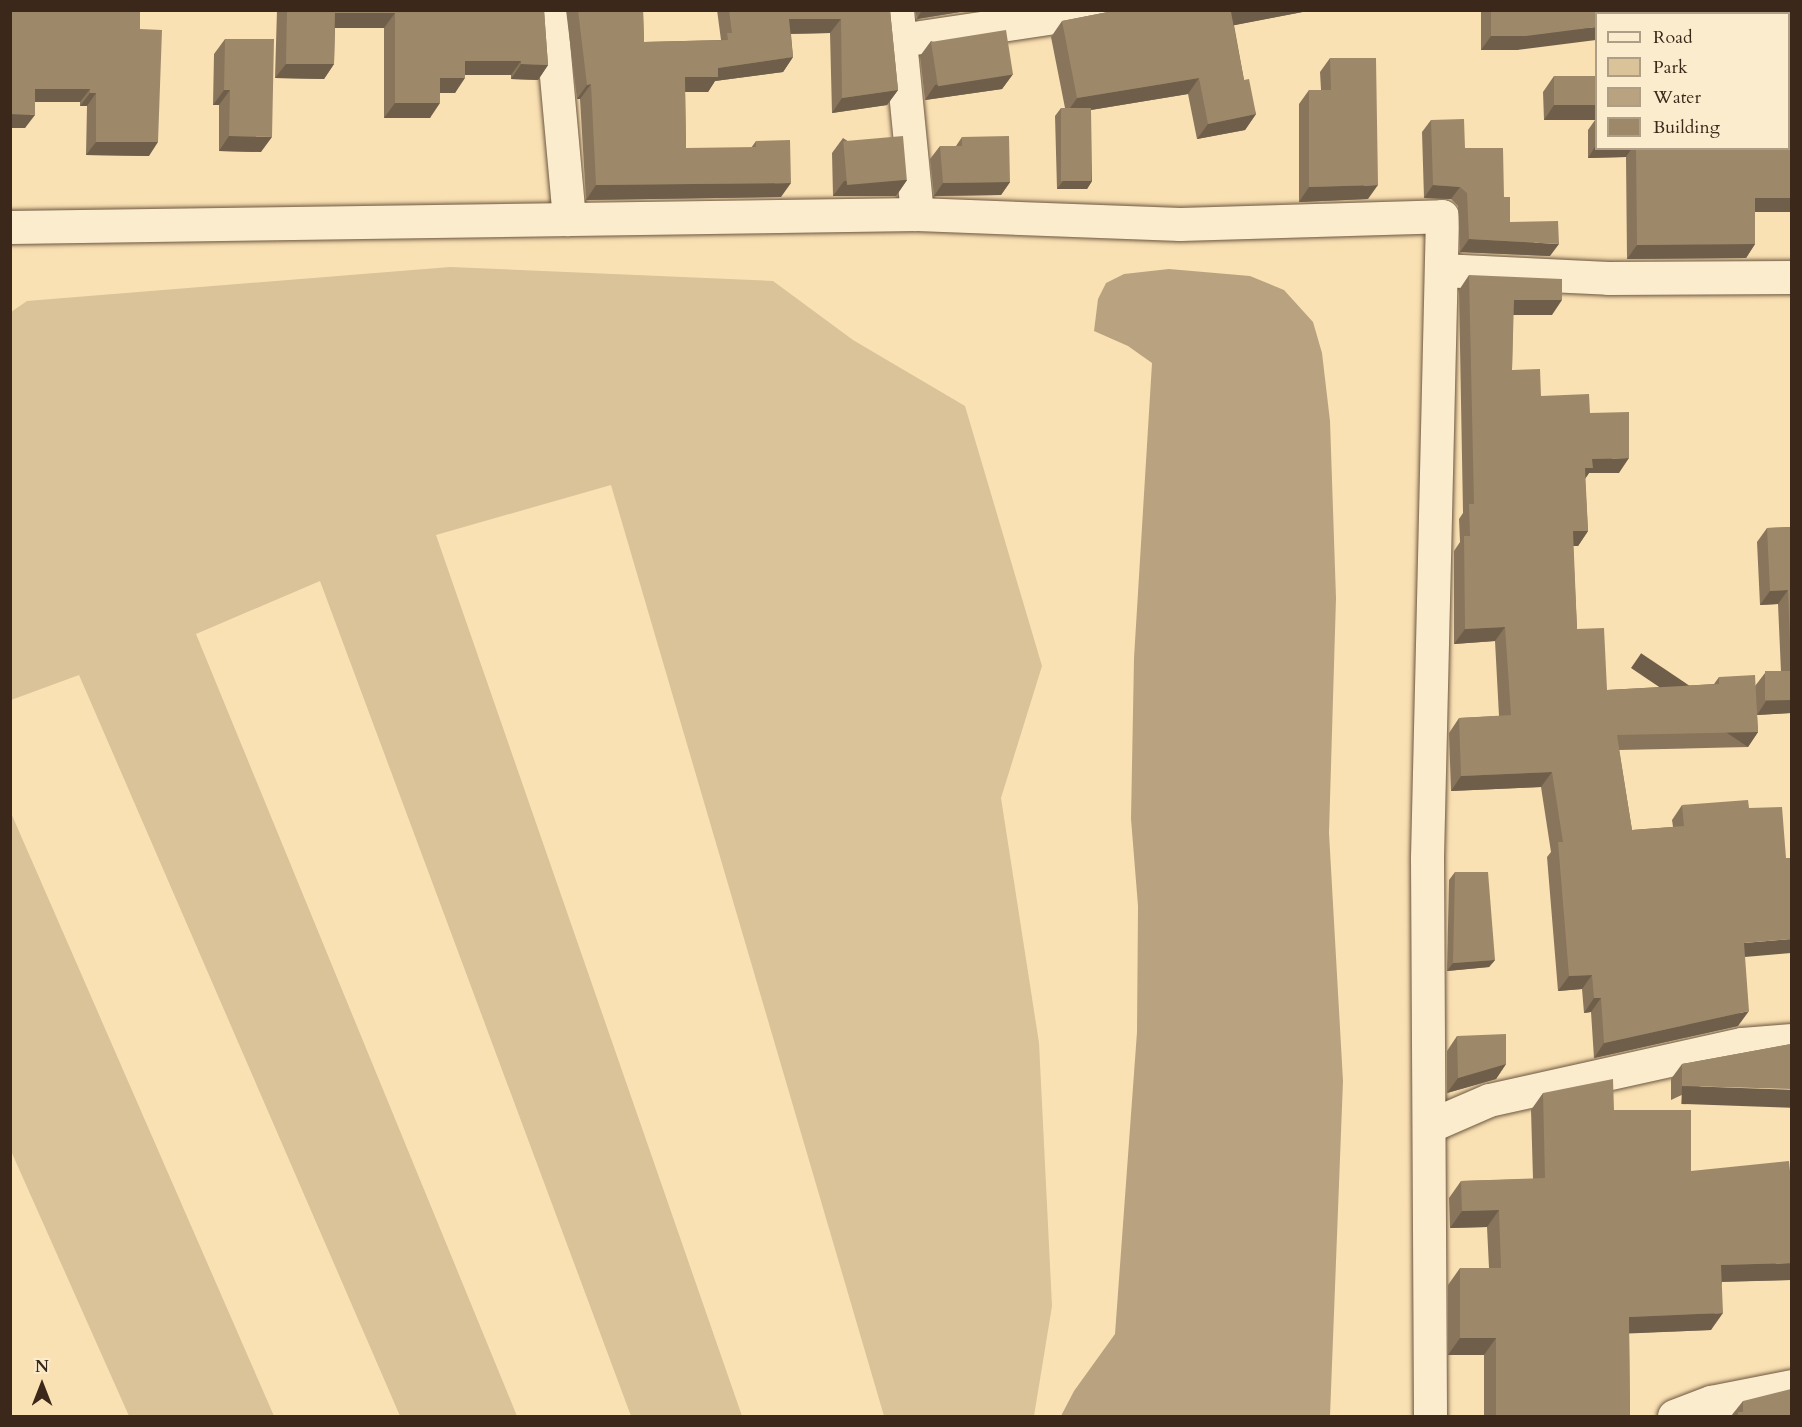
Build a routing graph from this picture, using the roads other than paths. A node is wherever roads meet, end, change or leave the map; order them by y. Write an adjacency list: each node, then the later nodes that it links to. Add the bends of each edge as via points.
1 (550, 10): 5 (street)
2 (1102, 10): 3 (street)
3 (899, 25): 4 (street)
4 (917, 214): 5 (street); 7 (street, via 1180,224 1442,216)
5 (569, 219): 6 (street)
6 (10, 227)
7 (1441, 270): 8 (street, via 1608,278); 10 (street, via 1427,859)
8 (1791, 277)
9 (1791, 1040): 10 (street, via 1742,1044 1489,1101)
10 (1429, 1126): 12 (street)
11 (1791, 1386): 13 (street, via 1711,1402)
12 (1431, 1416)
13 (1674, 1416)

